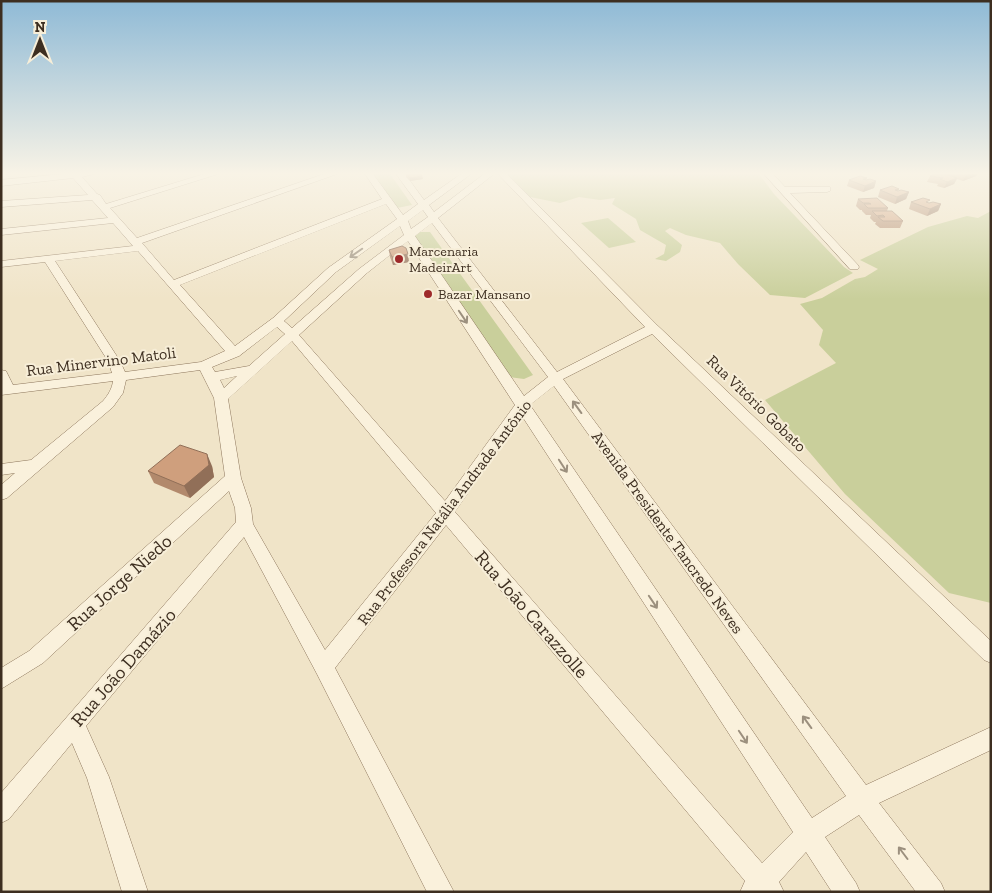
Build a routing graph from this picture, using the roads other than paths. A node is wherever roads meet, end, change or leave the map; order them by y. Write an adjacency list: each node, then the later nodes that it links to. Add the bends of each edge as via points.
1 (113, 216): 10 (street)
2 (219, 216): 13 (street)
3 (347, 216): 17 (street)
4 (398, 216): 11 (street)
5 (423, 216): 11 (street)
6 (423, 216): 11 (street)
7 (433, 216): 28 (street, Avenida Presidente Tancredo Neves)
8 (543, 216): 19 (street, Rua Vitório Gobato)
9 (807, 216): 16 (street)
10 (117, 220): 12 (street); 13 (street)
11 (406, 228): 18 (street, one-way to 18, via 332,270); 20 (street); 31 (street, one-way to 31)
12 (1, 232)
13 (138, 245): 14 (street); 17 (street)
14 (48, 259): 15 (street); 27 (street)
15 (1, 264)
16 (854, 267)
17 (173, 284): 22 (street)
18 (277, 321): 20 (street, Rua João Carazzolle); 22 (street)
19 (653, 328): 28 (street, Rua Professora Natália Andrade Antônio); 38 (street, Rua Vitório Gobato)
20 (293, 335): 21 (street, Rua João Carazzolle); 23 (street)
21 (306, 352): 23 (street); 36 (street, Rua João Carazzolle)
22 (234, 353): 25 (street)
23 (269, 355): 24 (street)
24 (250, 370): 25 (street); 30 (street)
25 (208, 372): 27 (street, Rua Minervino Matoli); 30 (street)
26 (1, 374): 29 (street)
27 (121, 376): 29 (street, Rua Minervino Matoli); 32 (street, via 117,393 108,404)
28 (555, 378): 31 (street, Rua Professora Natália Andrade Antônio); 43 (street, Avenida Presidente Tancredo Neves, one-way to 28)
29 (5, 391)
30 (222, 398): 34 (street)
31 (522, 404): 36 (street, Rua Professora Natália Andrade Antônio); 45 (street, one-way to 45)
32 (36, 465): 33 (street); 35 (street)
33 (1, 470)
34 (233, 478): 37 (street); 40 (street, Rua Jorge Niedo, via 36,657)
35 (1, 494)
36 (446, 513): 39 (street, Rua Professora Natália Andrade Antônio); 46 (street, Rua João Carazzolle)
37 (245, 524): 39 (street); 41 (street, Rua João Damázio)
38 (991, 654)
39 (324, 667): 48 (street)
40 (1, 680)
41 (74, 723): 44 (street, Rua João Damázio); 47 (street, via 98,777)
42 (991, 738): 43 (street)
43 (862, 799): 45 (street); 50 (street, Avenida Presidente Tancredo Neves, one-way to 43)
44 (1, 811)
45 (808, 834): 46 (street, via 790,850); 49 (street)
46 (762, 889)
47 (135, 892)
48 (441, 892)
49 (847, 892)
50 (932, 892)

